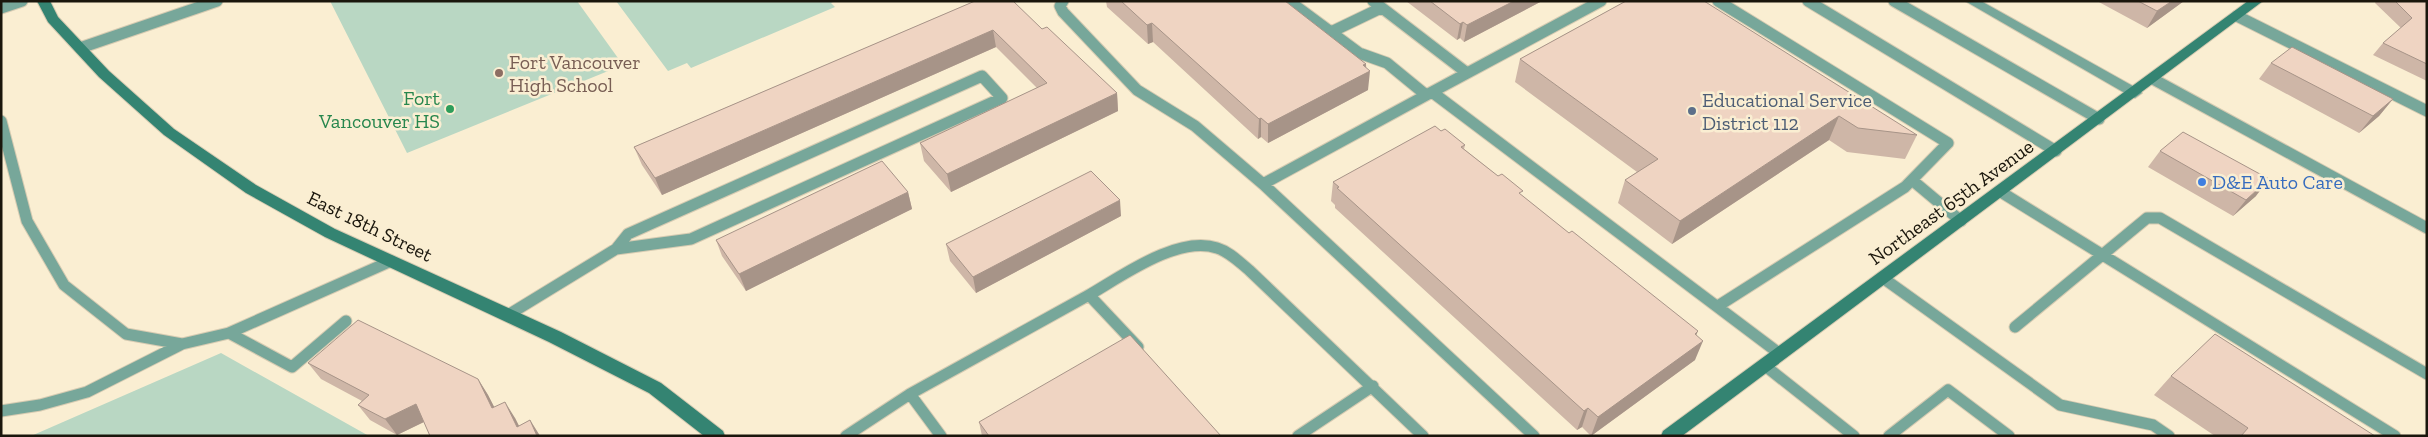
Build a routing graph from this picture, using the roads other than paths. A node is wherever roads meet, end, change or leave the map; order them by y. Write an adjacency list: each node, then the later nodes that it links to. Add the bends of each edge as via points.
1 (22, 1): 13 (lane)
2 (43, 1): 16 (street, East 18th Street, via 53,19)
3 (217, 1): 16 (lane)
4 (1063, 1): 26 (lane, via 1060,6 1063,12 1137,90 1195,126)
5 (1289, 1): 15 (lane)
6 (1601, 1): 17 (lane)
7 (1718, 1): 25 (lane, via 1948,143)
8 (1808, 1): 24 (lane)
9 (1894, 1): 22 (lane)
10 (1971, 1): 20 (street)
11 (2257, 1): 14 (street, Northeast 65th Avenue)
12 (1377, 4): 15 (lane); 17 (lane)
13 (1, 8)
14 (2237, 16): 18 (street, Northeast 65th Avenue); 21 (lane)
15 (1331, 32): 19 (lane, via 1359,52 1388,64)
16 (80, 48): 32 (street, East 18th Street, via 169,132 202,156 251,189)
17 (1467, 73): 19 (lane)
18 (2154, 79): 20 (street, Northeast 65th Avenue); 29 (lane)
19 (1429, 93): 26 (lane); 35 (lane)
20 (2135, 93): 22 (street, Northeast 65th Avenue)
21 (2427, 111)
22 (2099, 119): 24 (street, Northeast 65th Avenue)
23 (1, 121): 40 (lane, via 27,222 64,285 126,334)
24 (2056, 150): 27 (street, Northeast 65th Avenue)
25 (1912, 180): 28 (lane); 35 (lane)
26 (1263, 184): 53 (lane)
27 (2001, 192): 28 (street, Northeast 65th Avenue); 31 (lane)
28 (1961, 221): 33 (street, Northeast 65th Avenue)
29 (2427, 228)
30 (616, 250): 30 (lane, via 691,239 1002,98 982,76 628,234); 36 (lane)
31 (2102, 255): 38 (lane); 44 (lane, via 2147,218 2160,218); 59 (lane)
32 (391, 261): 36 (street, East 18th Street); 39 (lane)
33 (1883, 278): 41 (street, Northeast 65th Avenue); 58 (lane, via 2060,405 2153,425)
34 (1089, 295): 42 (lane); 45 (lane, via 1168,252 1210,246 1227,252 1249,270); 46 (lane)
35 (1718, 306): 41 (lane)
36 (508, 315): 48 (street, East 18th Street, via 655,388)
37 (346, 321): 39 (lane, via 292,367)
38 (2015, 327)
39 (228, 333): 40 (lane)
40 (182, 344): 47 (lane, via 87,392 40,405)
41 (1780, 354): 43 (street, Northeast 65th Avenue)
42 (1148, 358)
43 (1764, 366): 54 (street, Northeast 65th Avenue); 55 (lane)
44 (2427, 374)
45 (1372, 386): 51 (lane); 52 (lane)
46 (910, 394): 49 (lane); 50 (lane)
47 (1, 410)
48 (717, 436)
49 (846, 436)
50 (941, 436)
51 (1298, 436)
52 (1423, 436)
53 (1534, 436)
54 (1669, 436)
55 (1854, 436)
56 (1889, 436): 57 (lane, via 1948,390)
57 (2009, 436)
58 (2169, 436)
59 (2395, 436)

